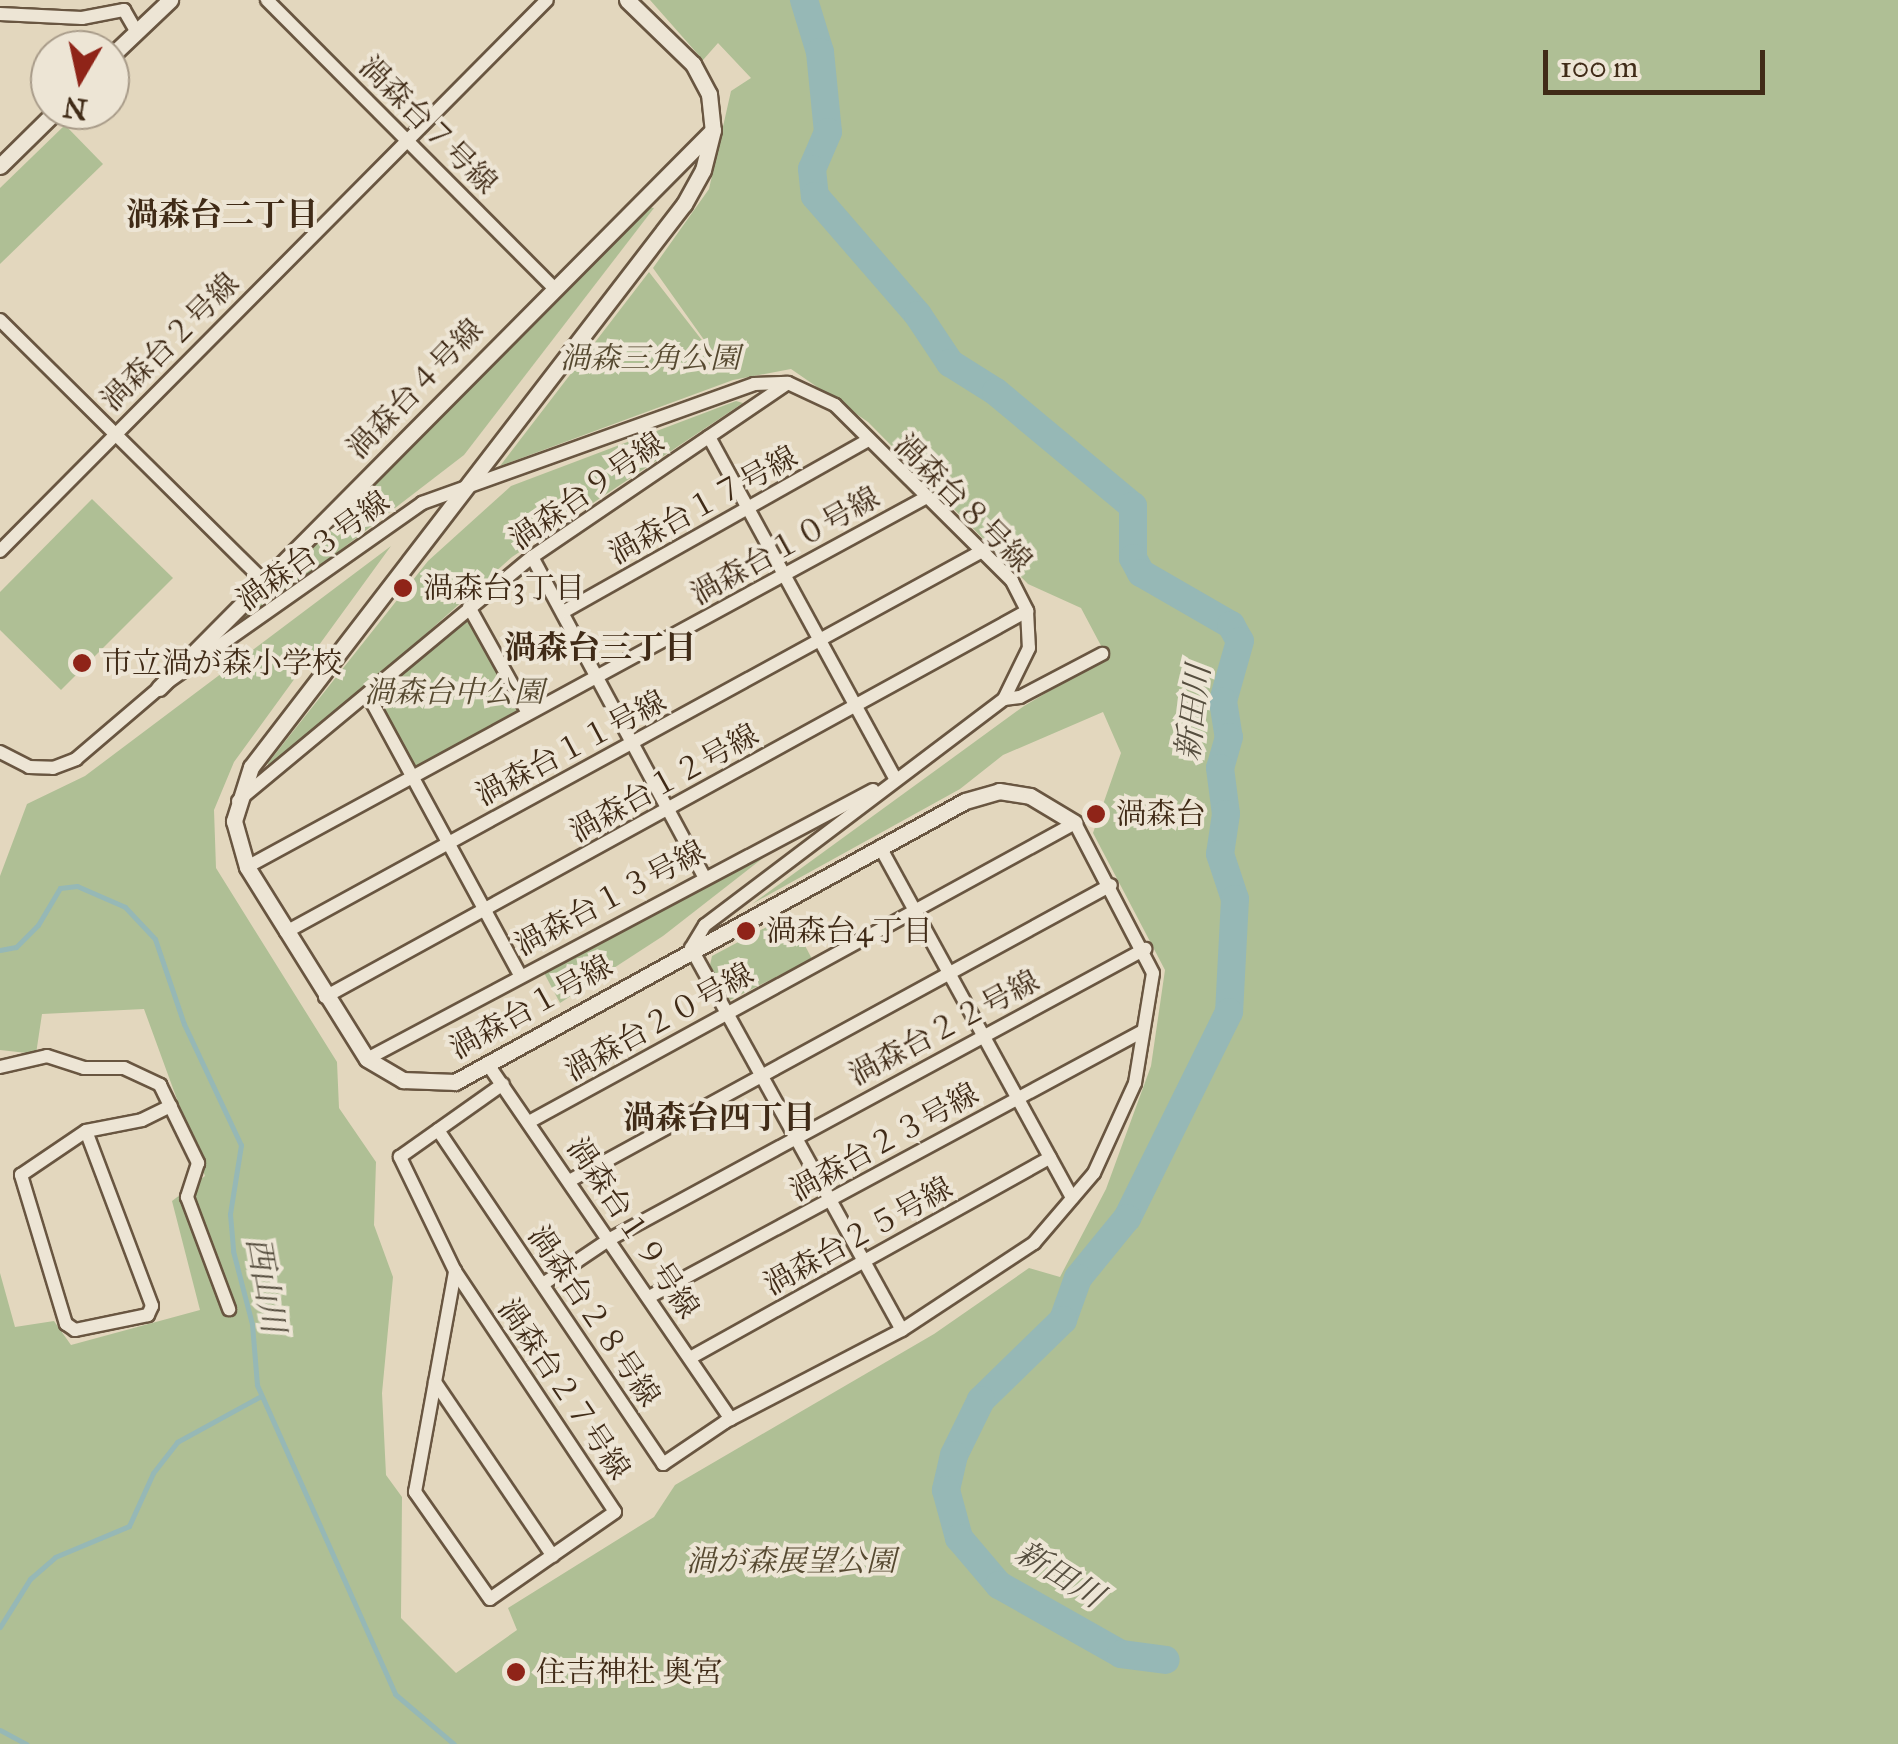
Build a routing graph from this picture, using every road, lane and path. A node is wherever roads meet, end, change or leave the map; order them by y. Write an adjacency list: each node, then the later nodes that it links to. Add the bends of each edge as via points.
1 (170, 0): 6 (street)
2 (267, 0): 10 (street, 渦森台７号線)
3 (547, 0): 10 (street, 渦森台２号線)
4 (627, 0): 9 (street, via 693,64 709,94)
5 (0, 14): 6 (street, via 82,18 124,10)
6 (136, 32): 7 (street)
7 (130, 38)
8 (37, 130): 11 (street)
9 (713, 130): 12 (street, 渦森台４号線); 18 (street, via 703,170 684,204)
10 (408, 139): 12 (street, 渦森台７号線); 15 (street, 渦森台２号線)
11 (0, 166)
12 (554, 287): 25 (street, 渦森台４号線)
13 (0, 320): 15 (street)
14 (788, 383): 16 (street, 渦森台９号線); 17 (street, 渦森台８号線, via 835,406); 18 (street, via 754,384)
15 (114, 435): 22 (street, 渦森台２号線); 25 (street)
16 (709, 437): 20 (street); 23 (street, 渦森台９号線)
17 (868, 441): 19 (street, 渦森台８号線); 20 (street, 渦森台１７号線)
18 (460, 488): 32 (street, 渦森台３号線, via 422,503); 42 (street, via 250,766)
19 (924, 498): 21 (street, 渦森台８号線); 24 (street, 渦森台１０号線)
20 (748, 508): 24 (street); 28 (street, 渦森台１７号線)
21 (984, 550): 27 (street, 渦森台８号線, via 1012,581); 29 (street, 渦森台１１号線)
22 (0, 551)
23 (532, 557): 26 (street, 渦森台９号線); 28 (street)
24 (784, 575): 29 (street); 31 (street, 渦森台１０号線)
25 (265, 582): 32 (street, 渦森台４号線)
26 (469, 607): 33 (street, 渦森台９号線); 36 (street)
27 (1027, 611): 34 (street, 渦森台８号線, via 1029,648); 35 (street, 渦森台１２号線)
28 (563, 612): 31 (street)
29 (821, 644): 35 (street); 37 (street, 渦森台１１号線)
30 (1102, 654): 34 (street, via 1020,697)
31 (598, 677): 36 (street, 渦森台１０号線); 37 (street)
32 (159, 688): 38 (street, 渦森台３号線, via 64,763 29,767)
33 (368, 695): 39 (street); 42 (street, 渦森台９号線)
34 (1004, 698): 40 (street, 渦森台８号線)
35 (856, 707): 40 (street); 43 (street, 渦森台１２号線)
36 (528, 713): 39 (street, 渦森台１０号線)
37 (634, 742): 43 (street); 45 (street, 渦森台１１号線)
38 (0, 752)
39 (412, 777): 45 (street); 47 (street, 渦森台１０号線)
40 (896, 778): 41 (street, 渦森台８号線)
41 (880, 788): 48 (street, 渦森台１３号線); 53 (street, 渦森台８号線, via 705,925)
42 (236, 802): 47 (street, via 238,844)
43 (668, 809): 48 (street); 50 (street, 渦森台１２号線)
44 (1075, 824): 46 (street, 渦森台１号線, via 1051,802 999,791 966,800); 49 (street, 渦森台１号線); 51 (street, 渦森台２０号線)
45 (447, 844): 50 (street); 52 (street, 渦森台１１号線)
46 (880, 847): 51 (street); 53 (street, 渦森台１号線)
47 (247, 867): 52 (street)
48 (704, 876): 56 (street, 渦森台１３号線)
49 (1111, 885): 54 (street, 渦森台１号線); 55 (street)
50 (484, 910): 56 (street); 57 (street, 渦森台１２号線)
51 (916, 911): 55 (street); 58 (street, 渦森台２０号線)
52 (286, 932): 57 (street)
53 (690, 948): 58 (street); 62 (street, 渦森台１号線)
54 (1144, 950): 59 (street, 渦森台１号線, via 1154,974); 60 (street, 渦森台２２号線)
55 (948, 974): 60 (street); 64 (street)
56 (520, 975): 61 (street, 渦森台１３号線)
57 (325, 997): 61 (street)
58 (728, 1013): 64 (street); 68 (street, 渦森台２０号線)
59 (1143, 1031): 66 (street, 渦森台２３号線); 74 (street, 渦森台１号線, via 1135,1083 1094,1173)
60 (981, 1035): 66 (street); 71 (street, 渦森台２２号線)
61 (367, 1060): 62 (street, 渦森台１号線, via 384,1074 428,1083 455,1082)
62 (489, 1066): 65 (street, 渦森台１９号線)
63 (0, 1068): 67 (street, via 46,1056 84,1068 124,1068 160,1086)
64 (762, 1076): 71 (street); 73 (street)
65 (503, 1084): 68 (street, 渦森台１９号線); 69 (street, 渦森台２７号線)
66 (1016, 1098): 72 (street); 75 (street, 渦森台２３号線)
67 (170, 1106): 70 (street, via 142,1120); 81 (street, via 198,1163 187,1197)
68 (530, 1121): 73 (street, 渦森台１９号線)
69 (438, 1130): 78 (street, 渦森台２７号線, via 400,1157); 79 (street, 渦森台２８号線)
70 (86, 1131): 70 (street, via 152,1306 148,1315 76,1330 66,1324 21,1175)
71 (796, 1138): 75 (street); 76 (street, 渦森台２２号線)
72 (1050, 1158): 74 (street); 77 (street, 渦森台２５号線)
73 (571, 1180): 76 (street, 渦森台１９号線)
74 (1072, 1198): 82 (street, 渦森台１号線, via 996,1274)
75 (830, 1200): 77 (street); 80 (street, 渦森台２３号線)
76 (610, 1239): 79 (street, 渦森台２２号線); 80 (street, 渦森台１９号線)
77 (864, 1261): 82 (street); 83 (street, 渦森台２５号線)
78 (455, 1271): 84 (street, 渦森台２７号線); 86 (street, 渦森台２７号線, via 615,1512)
79 (542, 1284): 85 (street, 渦森台２８号線, via 663,1464)
80 (649, 1297): 83 (street, 渦森台１９号線)
81 (230, 1308)
82 (902, 1330): 85 (street, 渦森台１号線)
83 (690, 1358): 85 (street, 渦森台１９号線)
84 (434, 1382): 86 (street); 86 (street, 渦森台２７号線, via 415,1492 490,1599)
85 (732, 1419)
86 (552, 1556)

